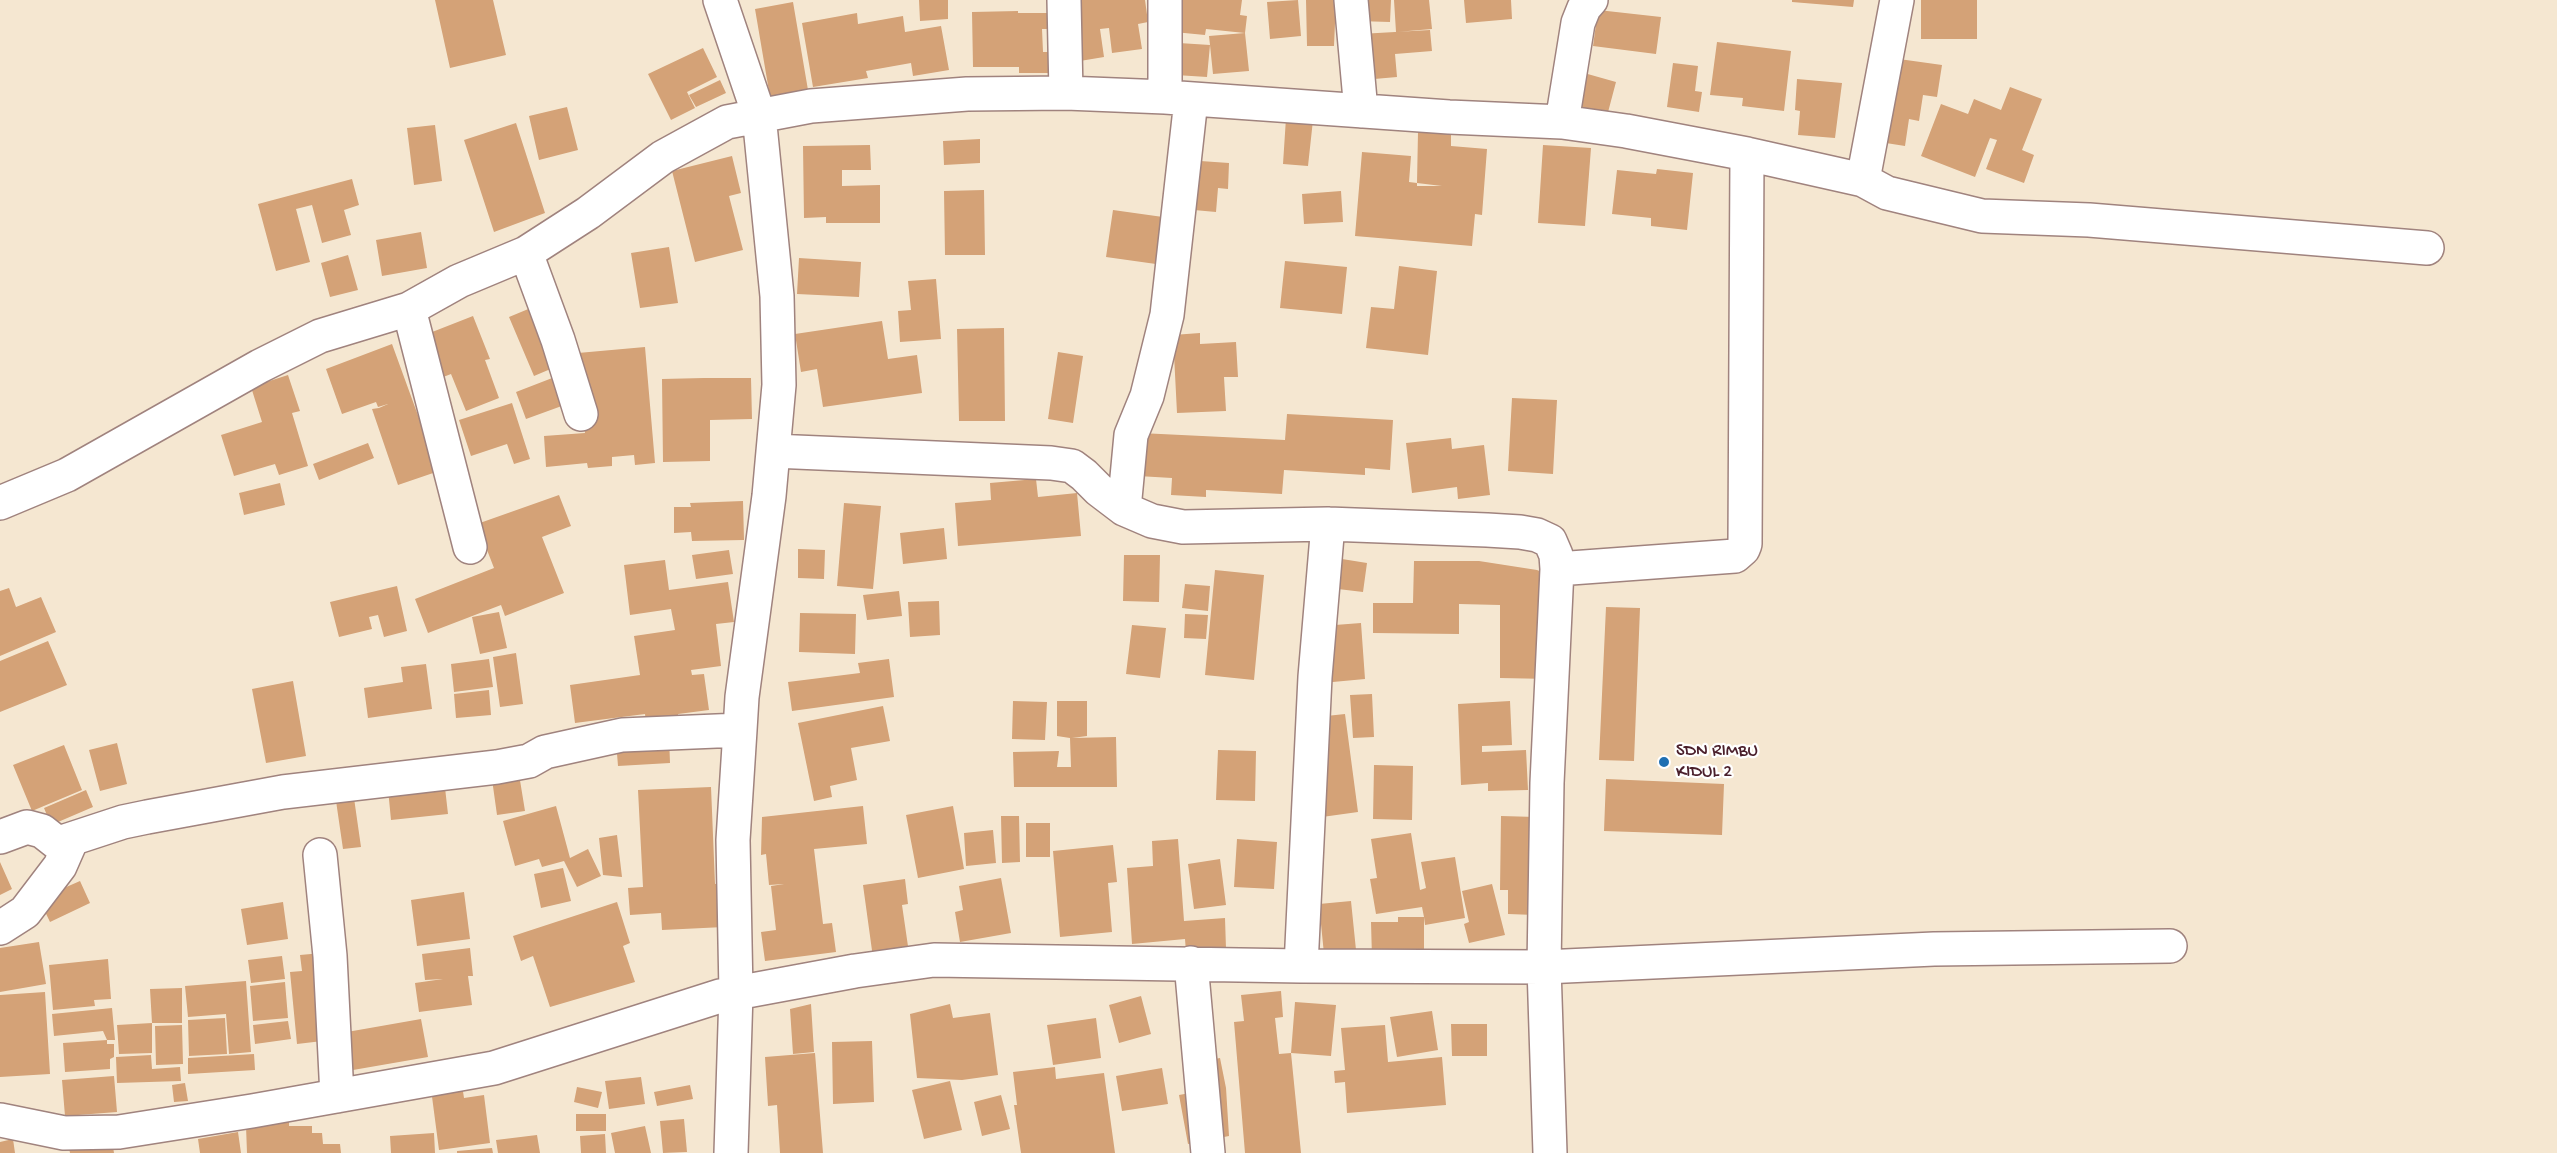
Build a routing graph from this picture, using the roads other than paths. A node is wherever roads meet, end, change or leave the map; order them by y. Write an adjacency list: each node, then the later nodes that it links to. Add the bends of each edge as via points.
1 (720, 0): 10 (street)
2 (1065, 0): 7 (street)
3 (1165, 0): 8 (street)
4 (1351, 0): 9 (street)
5 (1591, 0): 11 (street, via 1578,23)
6 (1897, 0): 13 (street)
7 (1066, 93): 8 (street); 10 (street, via 967,94 810,106)
8 (1178, 99): 9 (street); 20 (street, via 1167,315 1147,396 1131,435)
9 (1361, 111): 11 (street)
10 (759, 115): 15 (street, via 727,122 663,157); 18 (street, via 777,296 779,385)
11 (1562, 122): 12 (street)
12 (1747, 154): 13 (street); 23 (street, via 1743,549 1735,556)
13 (1863, 180): 14 (street, via 1887,193 1982,216 2089,220)
14 (2427, 248)
15 (526, 253): 16 (street, via 459,281); 17 (street)
16 (409, 309): 19 (street, via 320,336 67,475); 22 (street)
17 (581, 414)
18 (773, 450): 20 (street, via 1072,466); 24 (street)
19 (0, 504)
20 (1124, 509): 21 (street, via 1152,521 1183,527)
21 (1329, 524): 23 (street, via 1537,535 1550,541); 31 (street, via 1315,677)
22 (470, 547)
23 (1557, 569): 32 (street, via 1547,783)
24 (740, 730): 26 (street, via 622,735 507,765 284,792 147,817); 33 (street, via 733,840)
25 (0, 837): 26 (street, via 27,827 42,831 56,842)
26 (71, 841): 28 (street, via 60,866 25,912)
27 (320, 855): 34 (street)
28 (0, 928)
29 (2170, 946): 32 (street, via 1934,949)
30 (1191, 963): 31 (street); 33 (street, via 934,960); 38 (street)
31 (1301, 966): 32 (street)
32 (1544, 967): 39 (street)
33 (736, 993): 34 (street, via 494,1068); 37 (street)
34 (337, 1096): 36 (street)
35 (0, 1120): 36 (street)
36 (122, 1142)
37 (731, 1153)
38 (1208, 1153)
39 (1550, 1153)

